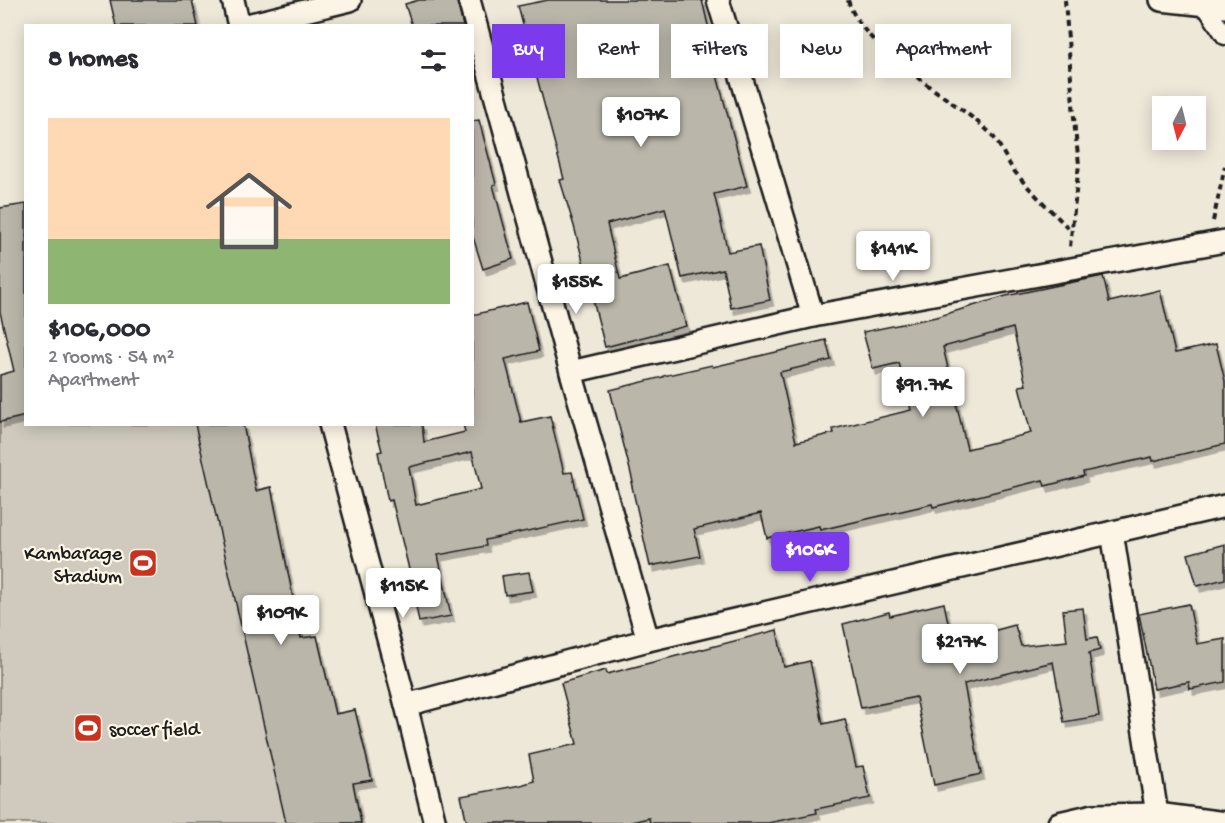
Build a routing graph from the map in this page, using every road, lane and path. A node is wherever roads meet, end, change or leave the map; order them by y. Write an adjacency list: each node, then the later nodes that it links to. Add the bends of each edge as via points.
1 (233, 0): 9 (street)
2 (350, 0): 10 (street)
3 (469, 0): 17 (street)
4 (718, 0): 16 (street)
5 (848, 0): 13 (path, via 867,33 909,72 987,130 1002,147 1014,171)
6 (1065, 0): 13 (path, via 1079,164)
7 (1161, 0): 8 (street)
8 (1215, 7): 11 (street)
9 (240, 24)
10 (249, 24)
11 (1225, 36)
12 (1225, 166): 14 (path)
13 (1072, 232): 15 (path)
14 (1217, 242): 15 (street)
15 (1066, 271): 16 (street)
16 (813, 316): 17 (street)
17 (571, 372): 21 (street)
18 (331, 426): 22 (street)
19 (1225, 506): 20 (street)
20 (1112, 532): 21 (street); 23 (street)
21 (648, 640): 22 (street)
22 (406, 705): 24 (street)
23 (1157, 814): 25 (street, via 1094,815); 26 (street)
24 (435, 823)
25 (1059, 823)
26 (1225, 823)

